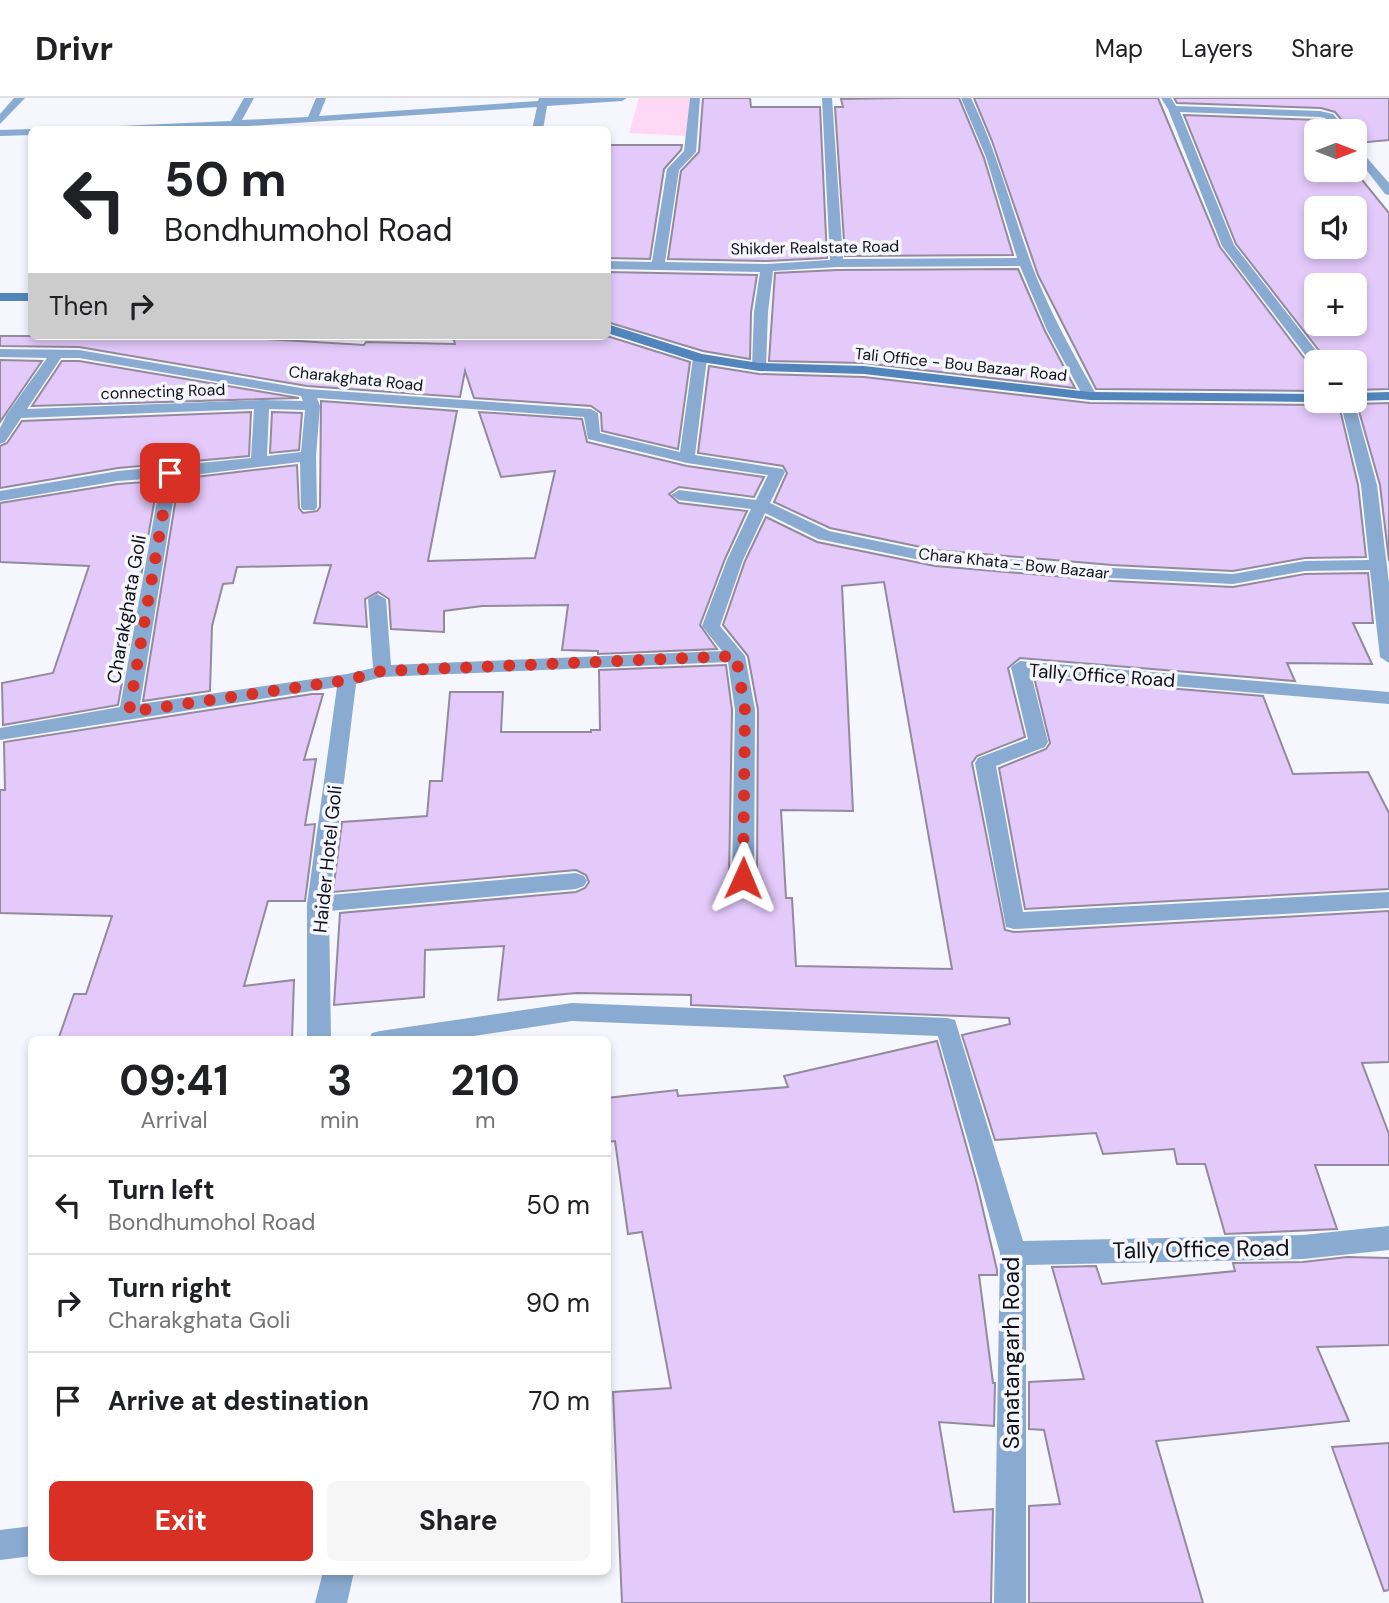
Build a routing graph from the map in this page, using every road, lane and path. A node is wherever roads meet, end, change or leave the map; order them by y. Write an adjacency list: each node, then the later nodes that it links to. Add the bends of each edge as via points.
1 (20, 98): 12 (street)
2 (249, 98): 13 (street)
3 (321, 98): 11 (street)
4 (622, 98): 8 (street)
5 (695, 98): 23 (street, via 690,152 673,169)
6 (827, 98): 21 (street)
7 (967, 98): 20 (street, via 1004,193)
8 (544, 101): 11 (street); 15 (street)
9 (1170, 104): 10 (street, via 1320,114); 29 (street, via 1228,246)
10 (1332, 119)
11 (312, 120): 13 (street)
12 (0, 121)
13 (234, 124): 14 (street)
14 (188, 126)
15 (538, 126)
16 (28, 132): 17 (street)
17 (0, 133)
18 (1367, 163): 19 (street)
19 (1389, 191)
20 (1024, 262): 21 (street, Shikder Realstate Road); 35 (street, via 1051,327)
21 (837, 263): 24 (street, Shikder Realstate Road)
22 (611, 265): 23 (street, Shikder Realstate Road)
23 (658, 267): 24 (street, Shikder Realstate Road)
24 (767, 268): 34 (street)
25 (0, 296): 26 (street)
26 (28, 298)
27 (611, 329): 33 (street, Tali Office - Bou Bazaar Road)
28 (88, 340): 32 (street)
29 (1309, 350)
30 (0, 353): 31 (street, Charakghata Road)
31 (57, 353): 32 (street, Charakghata Road); 42 (street)
32 (79, 354): 39 (street, Charakghata Road)
33 (700, 358): 34 (street, Tali Office - Bou Bazaar Road); 45 (street)
34 (759, 366): 35 (street, Tali Office - Bou Bazaar Road, via 864,370)
35 (1090, 396): 38 (street, Tali Office - Bou Bazaar Road)
36 (1389, 396): 37 (street)
37 (1367, 397)
38 (1304, 398)
39 (310, 400): 40 (street, connecting Road); 44 (street); 45 (street, Charakghata Road, via 591,413 593,436)
40 (262, 404): 42 (street, connecting Road); 46 (street)
41 (1350, 413): 48 (street)
42 (8, 421): 43 (street)
43 (0, 439)
44 (308, 456): 46 (street); 53 (street)
45 (687, 457): 52 (street, via 777,472)
46 (259, 462): 47 (street)
47 (170, 473): 51 (street, via 118,476); 61 (street, Charakghata Goli)
48 (1369, 485): 49 (street); 54 (street)
49 (1389, 487)
50 (679, 495): 52 (street, Chara Khata - Bow Bazaar)
51 (0, 496)
52 (761, 505): 54 (street, Chara Khata - Bow Bazaar, via 824,535 935,558 1233,579 1305,566); 56 (street, via 711,626)
53 (309, 507)
54 (1377, 565): 57 (street)
55 (377, 599): 58 (street)
56 (736, 656): 58 (street); 63 (street, via 745,710)
57 (1389, 657)
58 (382, 671): 59 (street)
59 (348, 680): 61 (street); 66 (street, Haider Hotel Goli)
60 (1389, 698): 65 (street, Tally Office Road, via 1020,667 1038,742 985,763 1014,921)
61 (129, 712): 62 (street)
62 (0, 734)
63 (743, 878)
64 (576, 881): 66 (street)
65 (1389, 900)
66 (318, 904): 67 (street, Haider Hotel Goli)
67 (319, 1036)
68 (407, 1036): 70 (street, Sanatangarh Road, via 572,1012 947,1027)
69 (1389, 1238): 70 (street, Tally Office Road, via 1303,1247)
70 (1013, 1253): 75 (street, Sanatangarh Road)
71 (28, 1542): 72 (street)
72 (0, 1545)
73 (338, 1575): 74 (street)
74 (331, 1603)
75 (1010, 1603)

